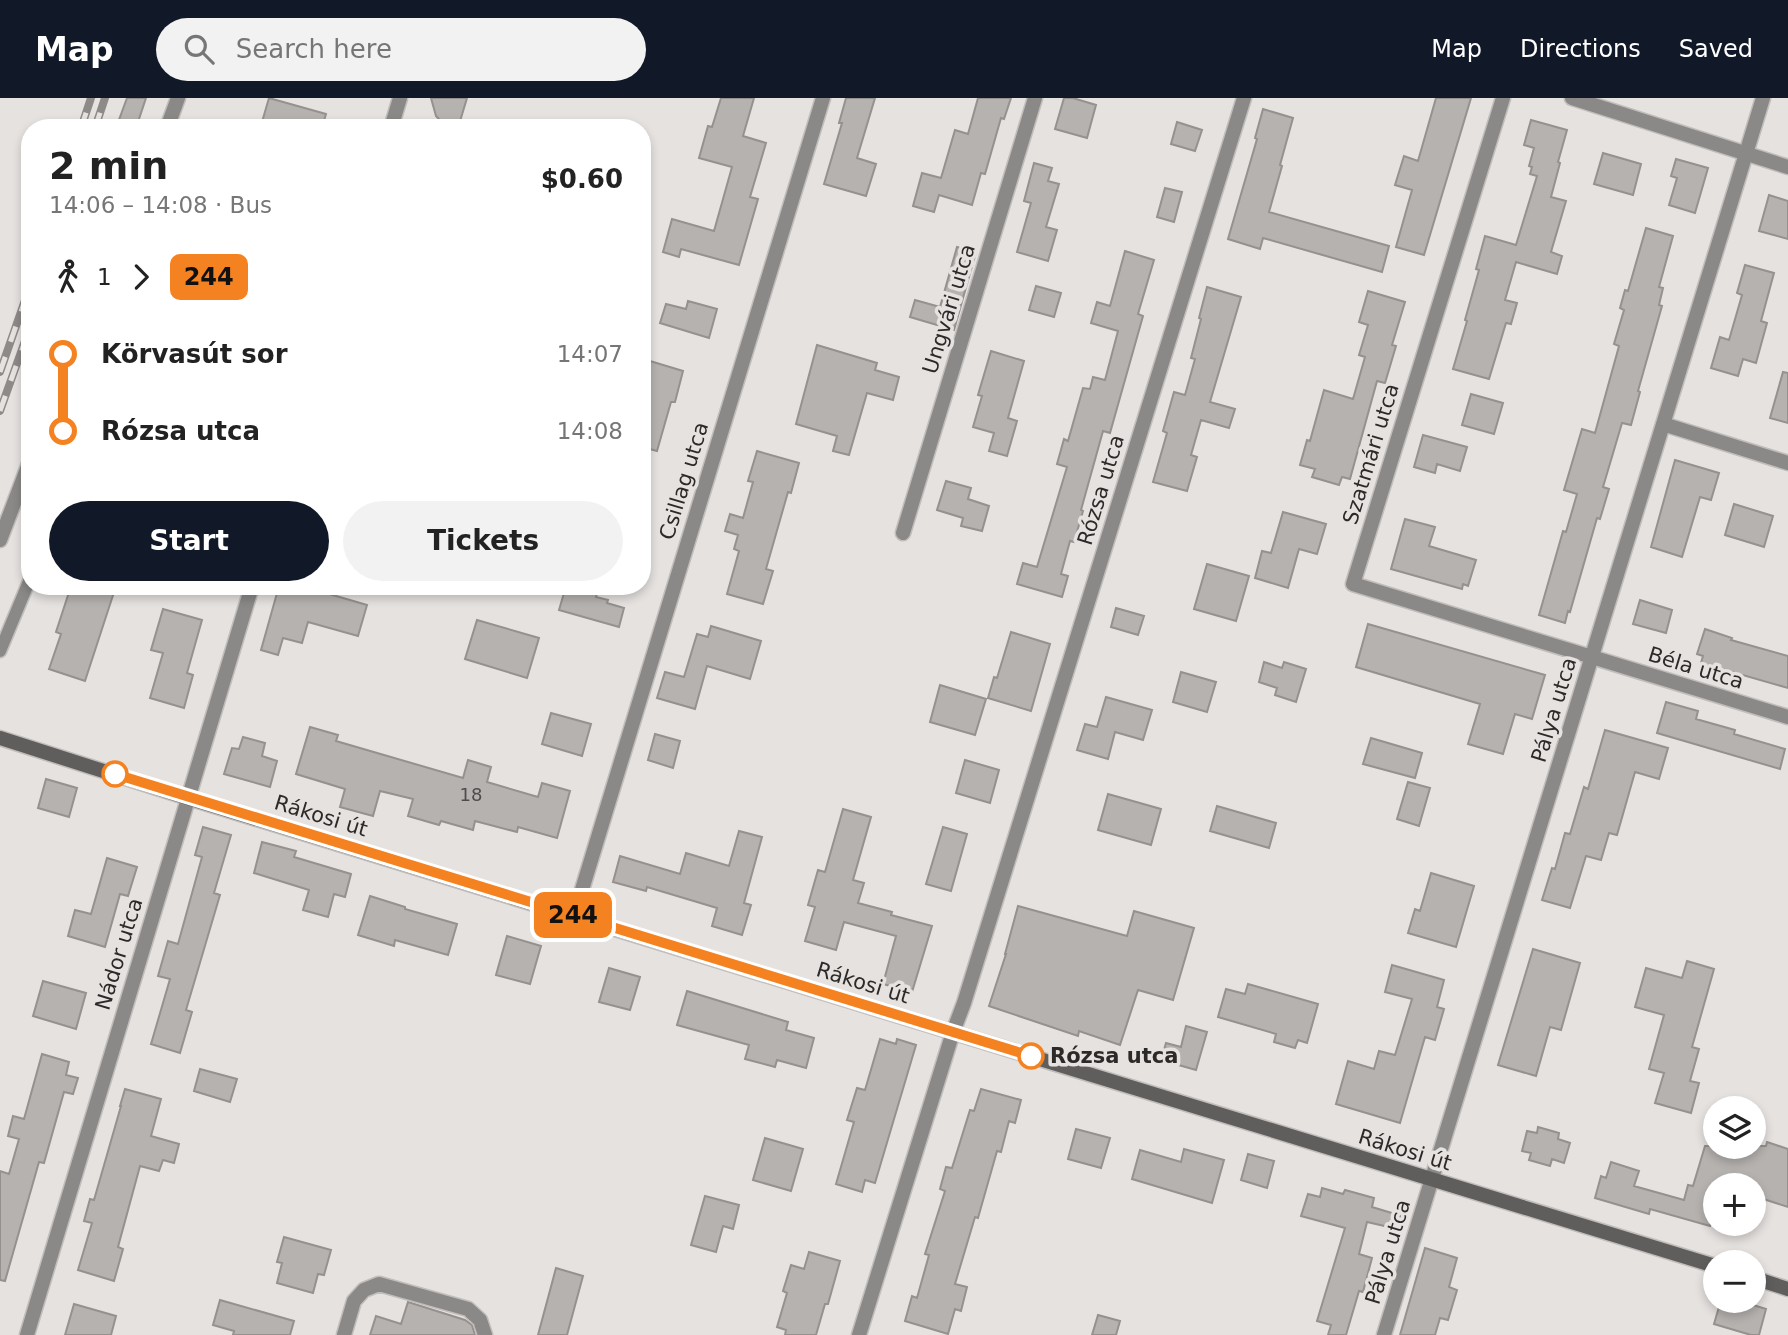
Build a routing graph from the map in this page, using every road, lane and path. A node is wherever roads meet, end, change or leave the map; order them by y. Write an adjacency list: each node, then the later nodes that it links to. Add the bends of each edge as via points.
1 (178, 98): 9 (street)
2 (400, 98): 10 (street)
3 (823, 98): 25 (street, Csillag utca)
4 (1035, 98): 16 (street, Ungvári utca)
5 (1244, 98): 26 (street, Rózsa utca)
6 (1503, 98): 21 (street, Szatmári utca, via 1353,584)
7 (1572, 98): 11 (street)
8 (1763, 98): 11 (street, Pálya utca)
9 (170, 119)
10 (394, 119)
11 (1746, 154): 12 (street); 13 (street, Pálya utca)
12 (1788, 167)
13 (1664, 424): 14 (street); 21 (street, Pálya utca)
14 (1788, 463)
15 (21, 485): 17 (street)
16 (903, 533)
17 (0, 540)
18 (23, 595): 20 (lane)
19 (249, 595): 24 (street, Nádor utca)
20 (0, 651)
21 (1592, 658): 22 (street, Béla utca); 27 (street, Pálya utca)
22 (1788, 717)
23 (0, 738): 24 (main road, Rákosi út)
24 (188, 797): 25 (main road, Rákosi út); 31 (street, Nádor utca)
25 (574, 916): 26 (main road, Rákosi út)
26 (953, 1032): 27 (main road, Rákosi út); 34 (street, Rózsa utca)
27 (1432, 1180): 28 (main road, Rákosi út); 35 (street, Pálya utca)
28 (1703, 1262)
29 (1766, 1282): 30 (main road)
30 (1788, 1289)
31 (27, 1335)
32 (344, 1335): 33 (street, via 354,1301 379,1284 468,1309 480,1320)
33 (485, 1335)
34 (859, 1335)
35 (1384, 1335)

